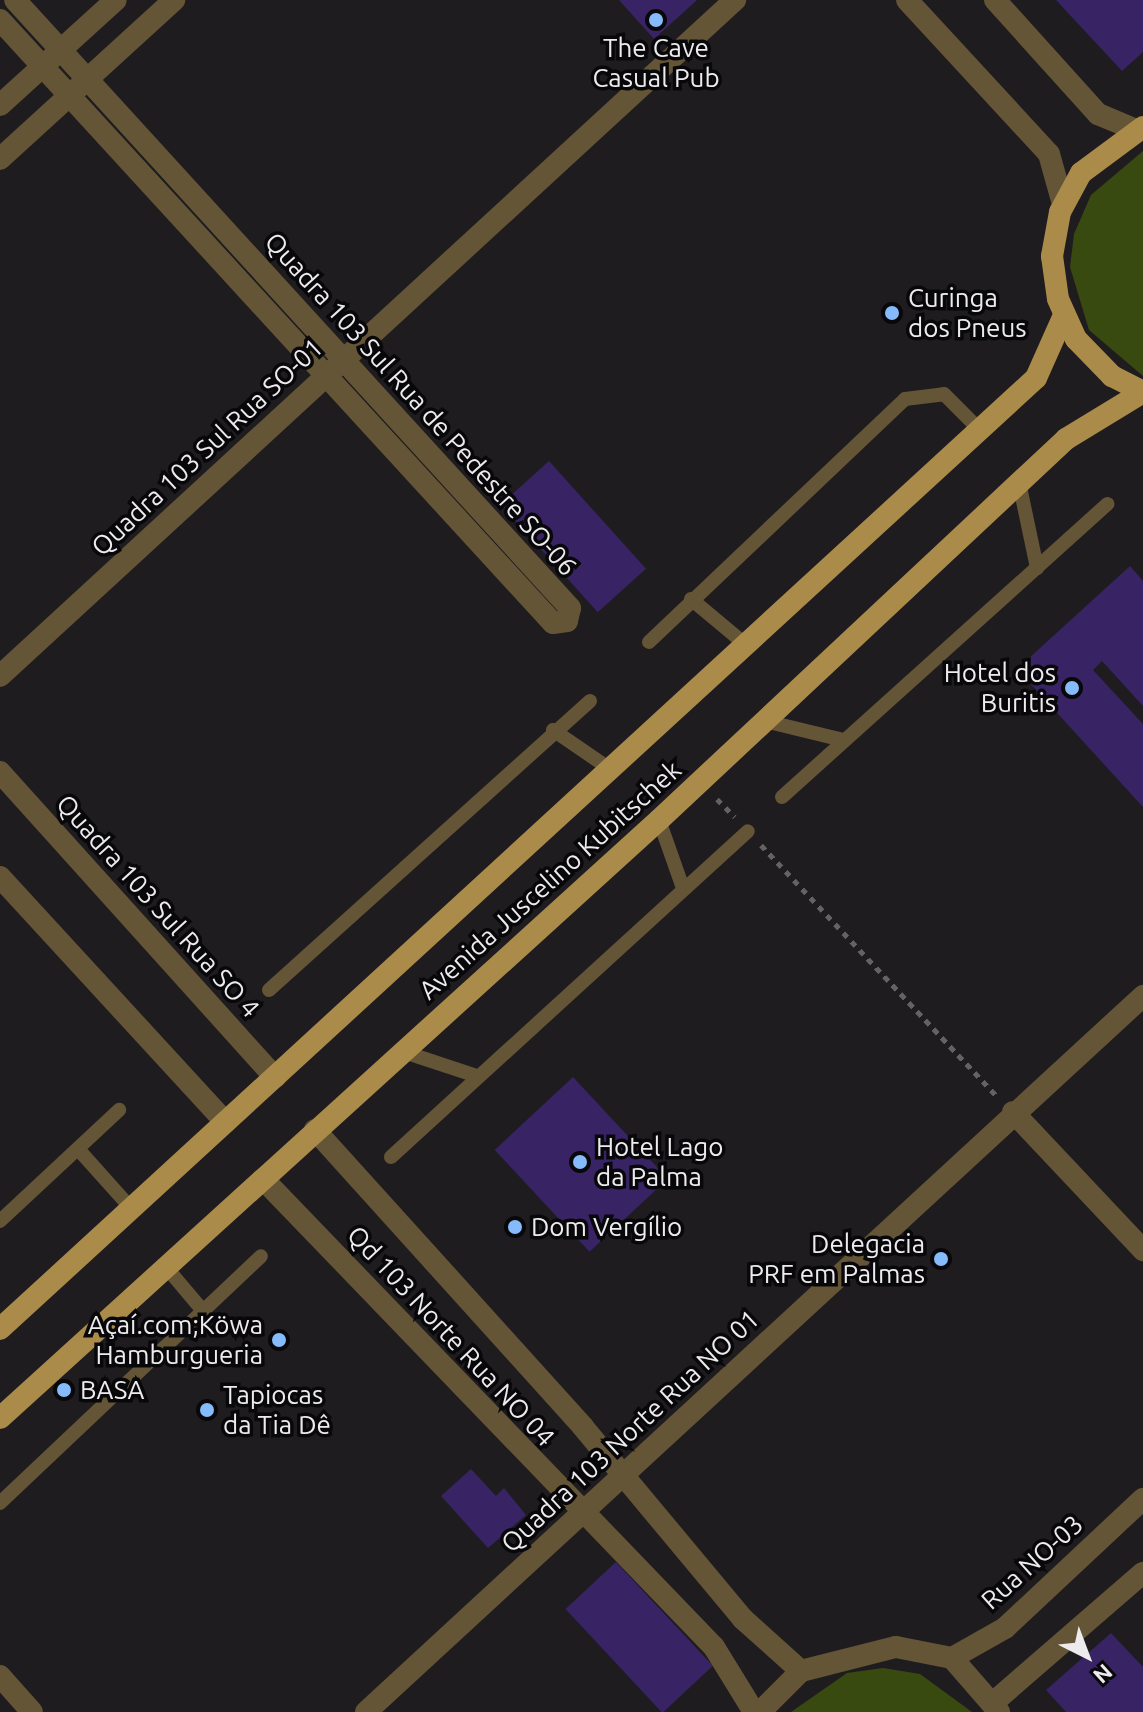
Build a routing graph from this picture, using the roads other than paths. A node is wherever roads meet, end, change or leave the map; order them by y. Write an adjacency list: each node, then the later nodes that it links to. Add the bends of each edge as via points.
1 (15, 0): 8 (street, Quadra 103 Sul Rua de Pedestre SO-06)
2 (116, 0): 8 (street)
3 (174, 0): 10 (street)
4 (735, 0): 17 (street, Quadra 103 Sul Rua SO-01)
5 (907, 0): 15 (street, via 1049,154)
6 (995, 0): 13 (street, via 1098,114)
7 (0, 20): 9 (street, Quadra 103 Sul Rua de Pedestre SO-06)
8 (61, 50): 9 (street); 10 (street, Quadra 103 Sul Rua de Pedestre SO-06)
9 (43, 67): 11 (street, Quadra 103 Sul Rua de Pedestre SO-06); 12 (street)
10 (87, 79): 11 (street); 17 (street, Quadra 103 Sul Rua de Pedestre SO-06)
11 (69, 96): 14 (street); 18 (street, Quadra 103 Sul Rua de Pedestre SO-06)
12 (0, 105)
13 (1139, 128): 15 (main road, Avenida Juscelino Kubitschek, via 1086,167)
14 (0, 159)
15 (1063, 204): 16 (main road, Avenida Juscelino Kubitschek, via 1052,256)
16 (1064, 315): 19 (main road, Avenida Juscelino Kubitschek, via 1099,365); 20 (main road, Avenida Juscelino Kubitschek, via 1036,378)
17 (343, 360): 18 (street, Quadra 103 Sul Rua SO-01); 18 (street, Quadra 103 Sul Rua de Pedestre SO-06, via 570,608 567,621 552,622)
18 (326, 376): 27 (street, Quadra 103 Sul Rua SO-01)
19 (1143, 392): 21 (main road, Avenida Juscelino Kubitschek, via 1085,424)
20 (978, 428): 24 (lane, via 944,394 905,399); 26 (main road, Avenida Juscelino Kubitschek)
21 (1020, 487): 23 (lane); 29 (main road, Avenida Juscelino Kubitschek)
22 (1107, 504): 23 (lane)
23 (1037, 568): 31 (lane)
24 (691, 599): 25 (lane); 26 (lane)
25 (649, 642)
26 (745, 644): 32 (main road, Avenida Juscelino Kubitschek)
27 (0, 676)
28 (590, 701): 30 (lane)
29 (760, 720): 31 (lane); 35 (main road, Avenida Juscelino Kubitschek)
30 (553, 730): 32 (lane); 39 (lane)
31 (843, 740): 34 (lane)
32 (610, 769): 43 (main road, Avenida Juscelino Kubitschek)
33 (0, 772): 43 (street, Quadra 103 Sul Rua SO 4)
34 (782, 797)
35 (659, 820): 38 (lane); 41 (main road, Avenida Juscelino Kubitschek)
36 (748, 831): 38 (lane)
37 (0, 877): 46 (street)
38 (683, 888): 42 (lane)
39 (269, 990)
40 (1143, 996): 45 (street, Quadra 103 Norte Rua NO 01)
41 (401, 1051): 42 (lane); 47 (main road, Avenida Juscelino Kubitschek)
42 (474, 1075): 49 (lane)
43 (275, 1077): 46 (main road, Avenida Juscelino Kubitschek)
44 (119, 1110): 48 (lane)
45 (1013, 1112): 53 (street); 59 (street, Quadra 103 Norte Rua NO 01)
46 (225, 1122): 51 (main road, Avenida Juscelino Kubitschek)
47 (315, 1130): 50 (main road, Avenida Juscelino Kubitschek); 59 (street, Qd 103 Norte Rua NO 04)
48 (78, 1149): 51 (lane); 52 (lane)
49 (391, 1157)
50 (263, 1179): 55 (main road, Avenida Juscelino Kubitschek); 62 (street, Qd 103 Norte Rua NO 04)
51 (131, 1208): 57 (main road, Avenida Juscelino Kubitschek)
52 (0, 1221)
53 (1143, 1250)
54 (261, 1256): 56 (lane)
55 (166, 1267): 56 (lane); 58 (main road, Avenida Juscelino Kubitschek)
56 (203, 1311): 61 (lane)
57 (0, 1329)
58 (0, 1418)
59 (623, 1476): 62 (street, Quadra 103 Norte Rua NO 01); 65 (street, Qd 103 Norte Rua NO 04, via 743,1619)
60 (1143, 1499): 64 (street, Rua NO-03, via 1005,1628)
61 (0, 1503)
62 (581, 1514): 69 (street, Quadra 103 Norte Rua NO 01); 70 (street, Qd 103 Norte Rua NO 04, via 714,1647)
63 (1143, 1573): 67 (street)
64 (952, 1658): 65 (street, via 896,1647); 67 (street)
65 (801, 1671): 70 (street)
66 (0, 1676): 68 (street)
67 (997, 1707)
68 (32, 1712)
69 (366, 1712)
70 (757, 1712)

